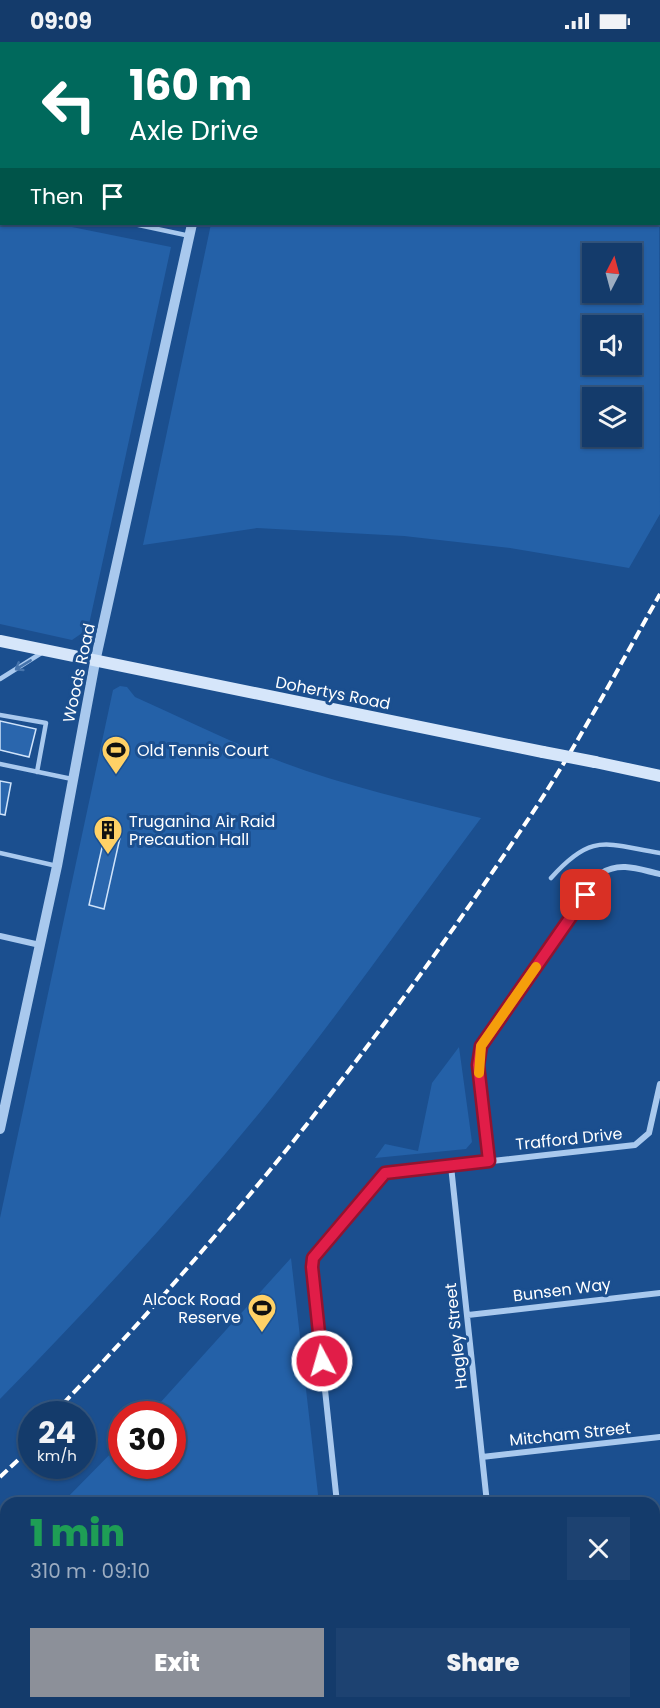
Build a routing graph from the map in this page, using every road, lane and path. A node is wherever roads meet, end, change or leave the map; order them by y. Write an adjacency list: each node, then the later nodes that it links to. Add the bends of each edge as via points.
1 (139, 225): 3 (lane)
2 (192, 225): 3 (street, Woods Road)
3 (190, 236): 6 (street, Woods Road)
4 (0, 641): 5 (main road, Dohertys Road)
5 (46, 651): 6 (main road, Dohertys Road); 7 (lane, one-way to 7)
6 (95, 662): 11 (main road, Dohertys Road, bridge); 12 (street, Woods Road)
7 (0, 679)
8 (0, 715): 10 (lane, via 46,723)
9 (0, 764): 10 (lane)
10 (37, 772): 12 (lane)
11 (660, 776)
12 (72, 779): 15 (street, Woods Road)
13 (0, 853): 15 (lane)
14 (660, 853): 17 (lane, via 602,843 588,845)
15 (57, 866): 19 (street, Woods Road)
16 (660, 874): 22 (street, via 624,867 602,873 481,1046 478,1065)
17 (551, 878)
18 (0, 936): 19 (street)
19 (40, 945): 21 (street, Woods Road)
20 (660, 1084): 22 (street, Trafford Drive, via 645,1139 626,1147)
21 (0, 1129)
22 (489, 1161): 23 (street, Trafford Drive)
23 (451, 1166): 25 (street, Hagley Street); 28 (street, Trafford Drive, via 381,1176 313,1258)
24 (660, 1293): 25 (street, Bunsen Way)
25 (468, 1315): 27 (street, Hagley Street)
26 (660, 1437): 27 (street, Mitcham Street)
27 (482, 1457): 29 (street, Hagley Street)
28 (336, 1497)
29 (486, 1497)

